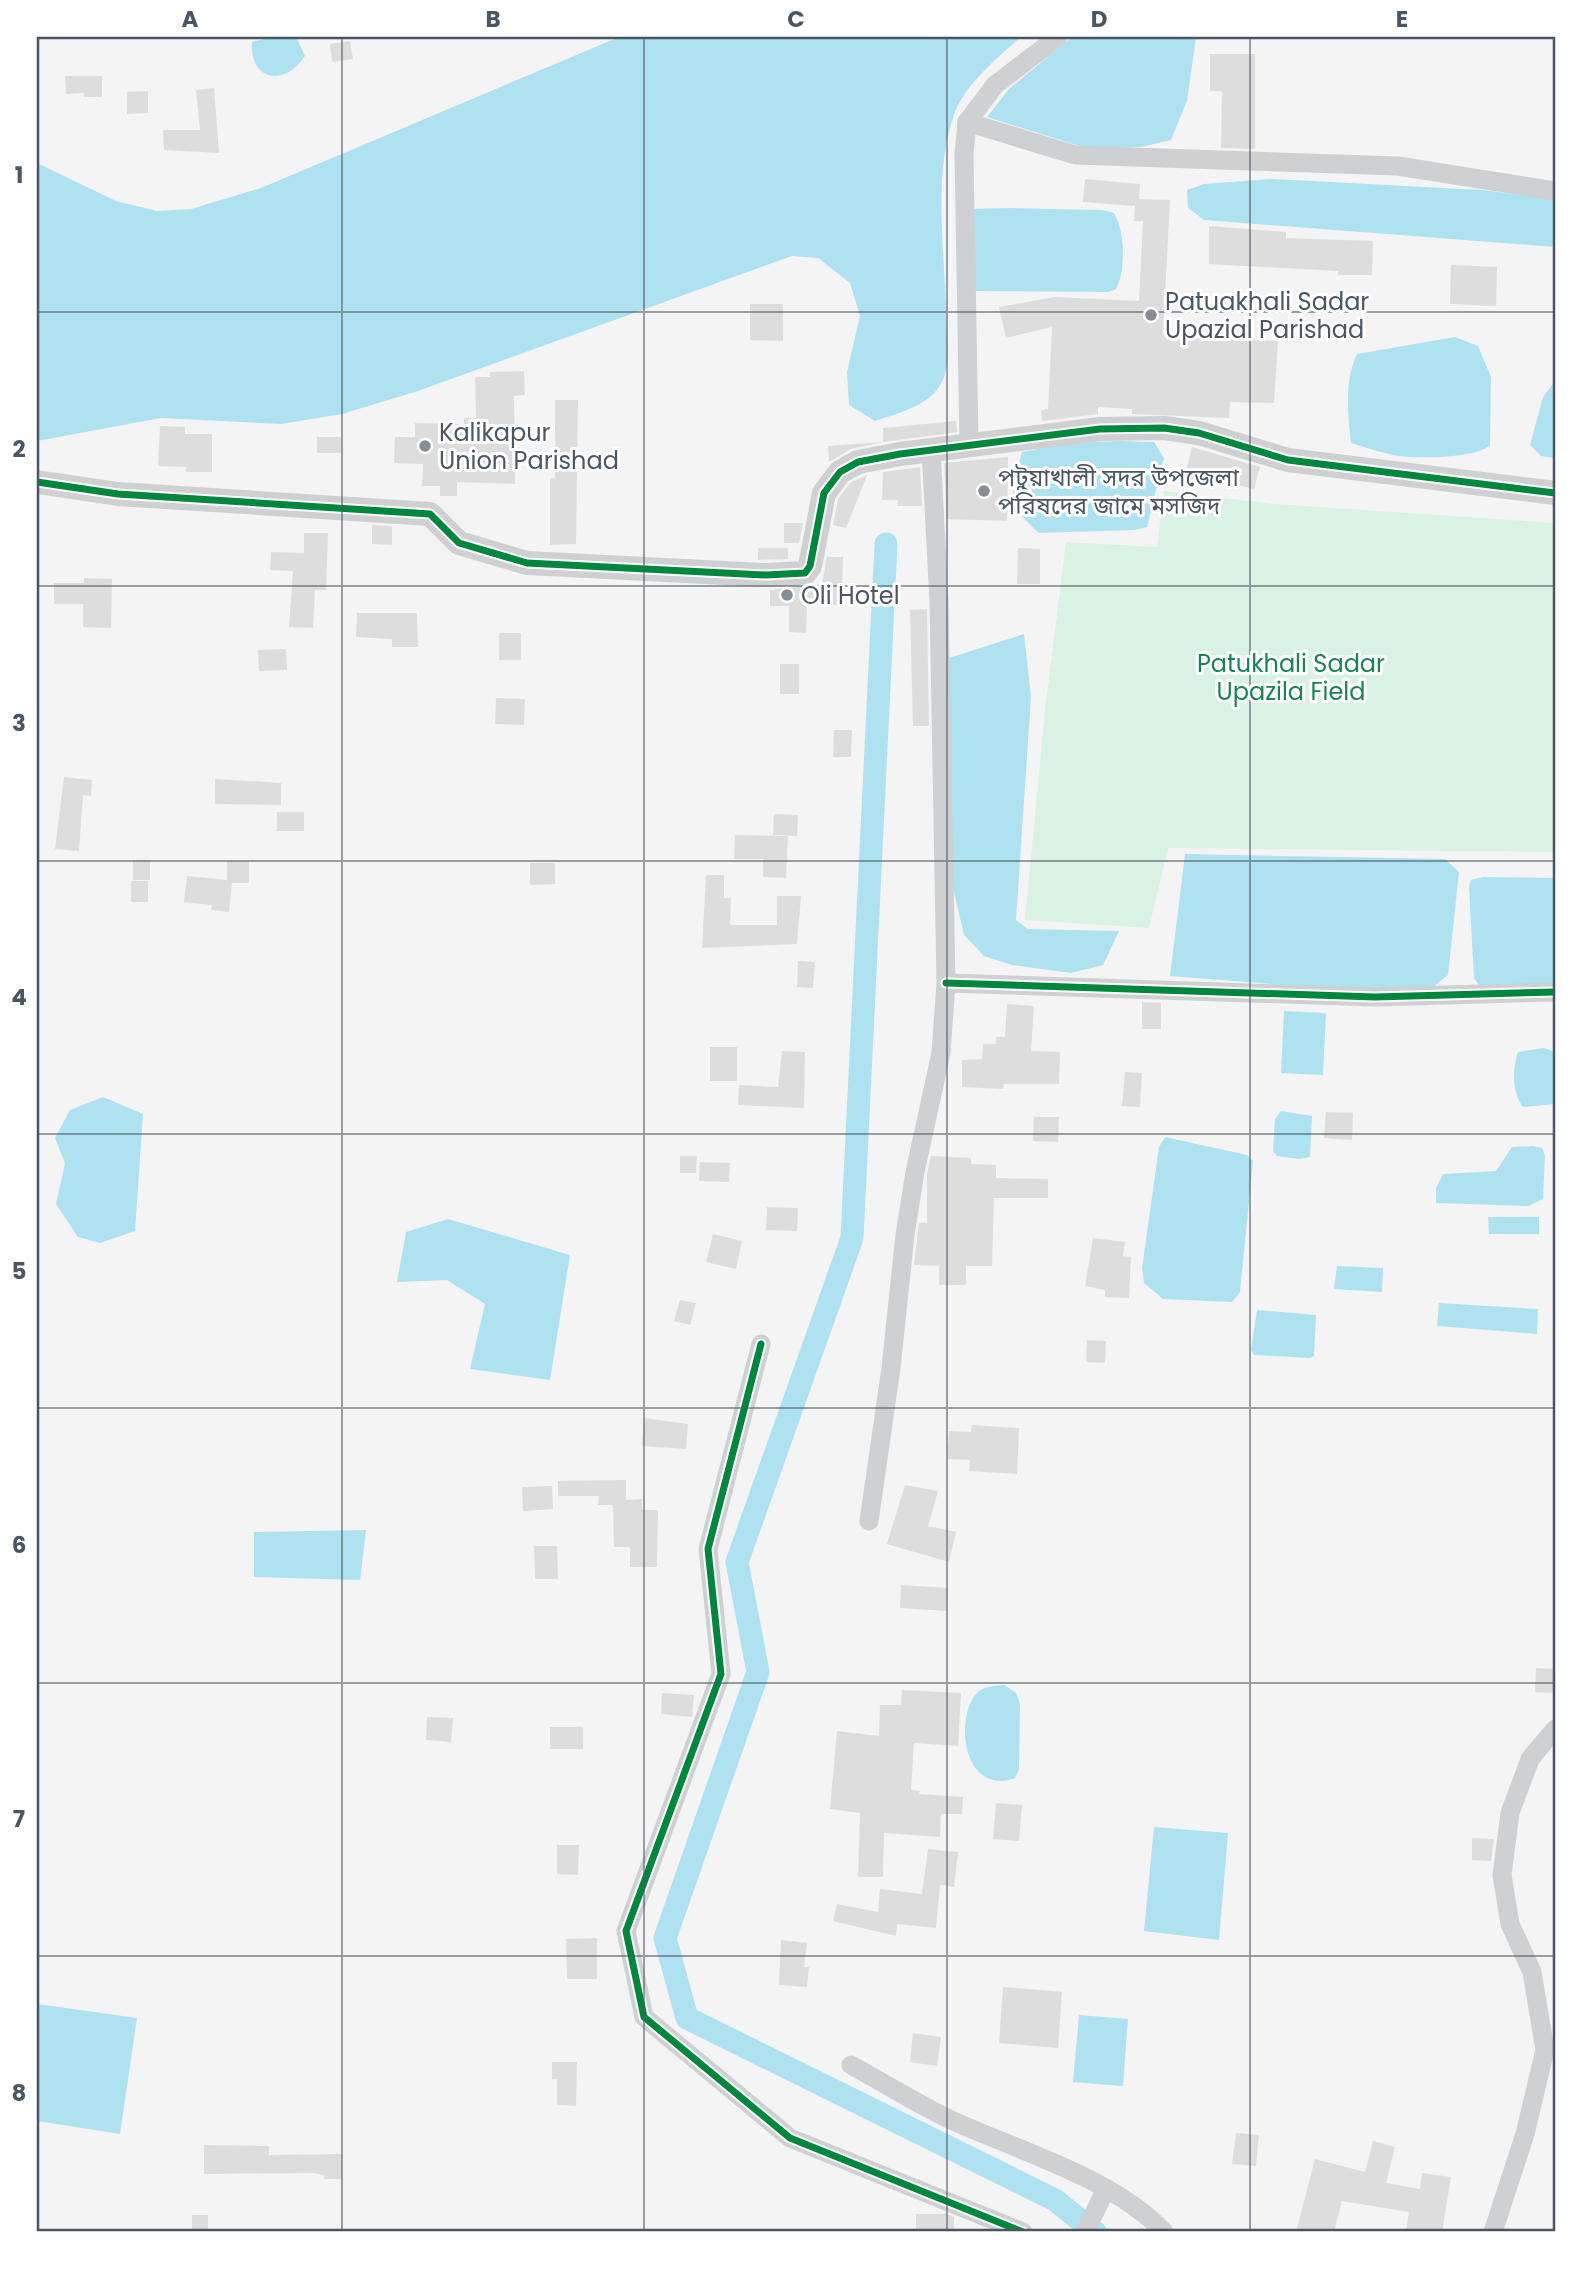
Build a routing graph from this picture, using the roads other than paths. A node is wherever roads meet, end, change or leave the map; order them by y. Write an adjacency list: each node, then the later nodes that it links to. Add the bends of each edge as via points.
1 (1058, 37): 2 (street, via 995,85)
2 (967, 122): 3 (street, via 1075,155 1398,166); 4 (street)
3 (1555, 191)
4 (969, 444): 5 (street); 7 (street, via 1100,429 1164,428 1199,433 1288,460)
5 (931, 449): 6 (street, via 858,462 840,472 824,493 810,566 795,575 527,562 459,543 430,514 118,494); 8 (street, via 939,602)
6 (37, 482)
7 (1555, 493)
8 (946, 983): 9 (street, via 1375,997); 11 (street, via 941,1053 905,1235)
9 (1555, 992)
10 (761, 1344): 15 (street, via 708,1549 721,1674 626,1931 644,2017 790,2138)
11 (869, 1521)
12 (1555, 1728): 18 (street, via 1530,1759 1510,1813 1502,1875 1510,1924 1532,1972 1545,2050 1525,2134)
13 (851, 2065): 14 (street, via 948,2118)
14 (1105, 2191): 16 (street); 17 (street, via 1143,2210)
15 (1023, 2232)
16 (1085, 2232)
17 (1164, 2232)
18 (1493, 2232)

